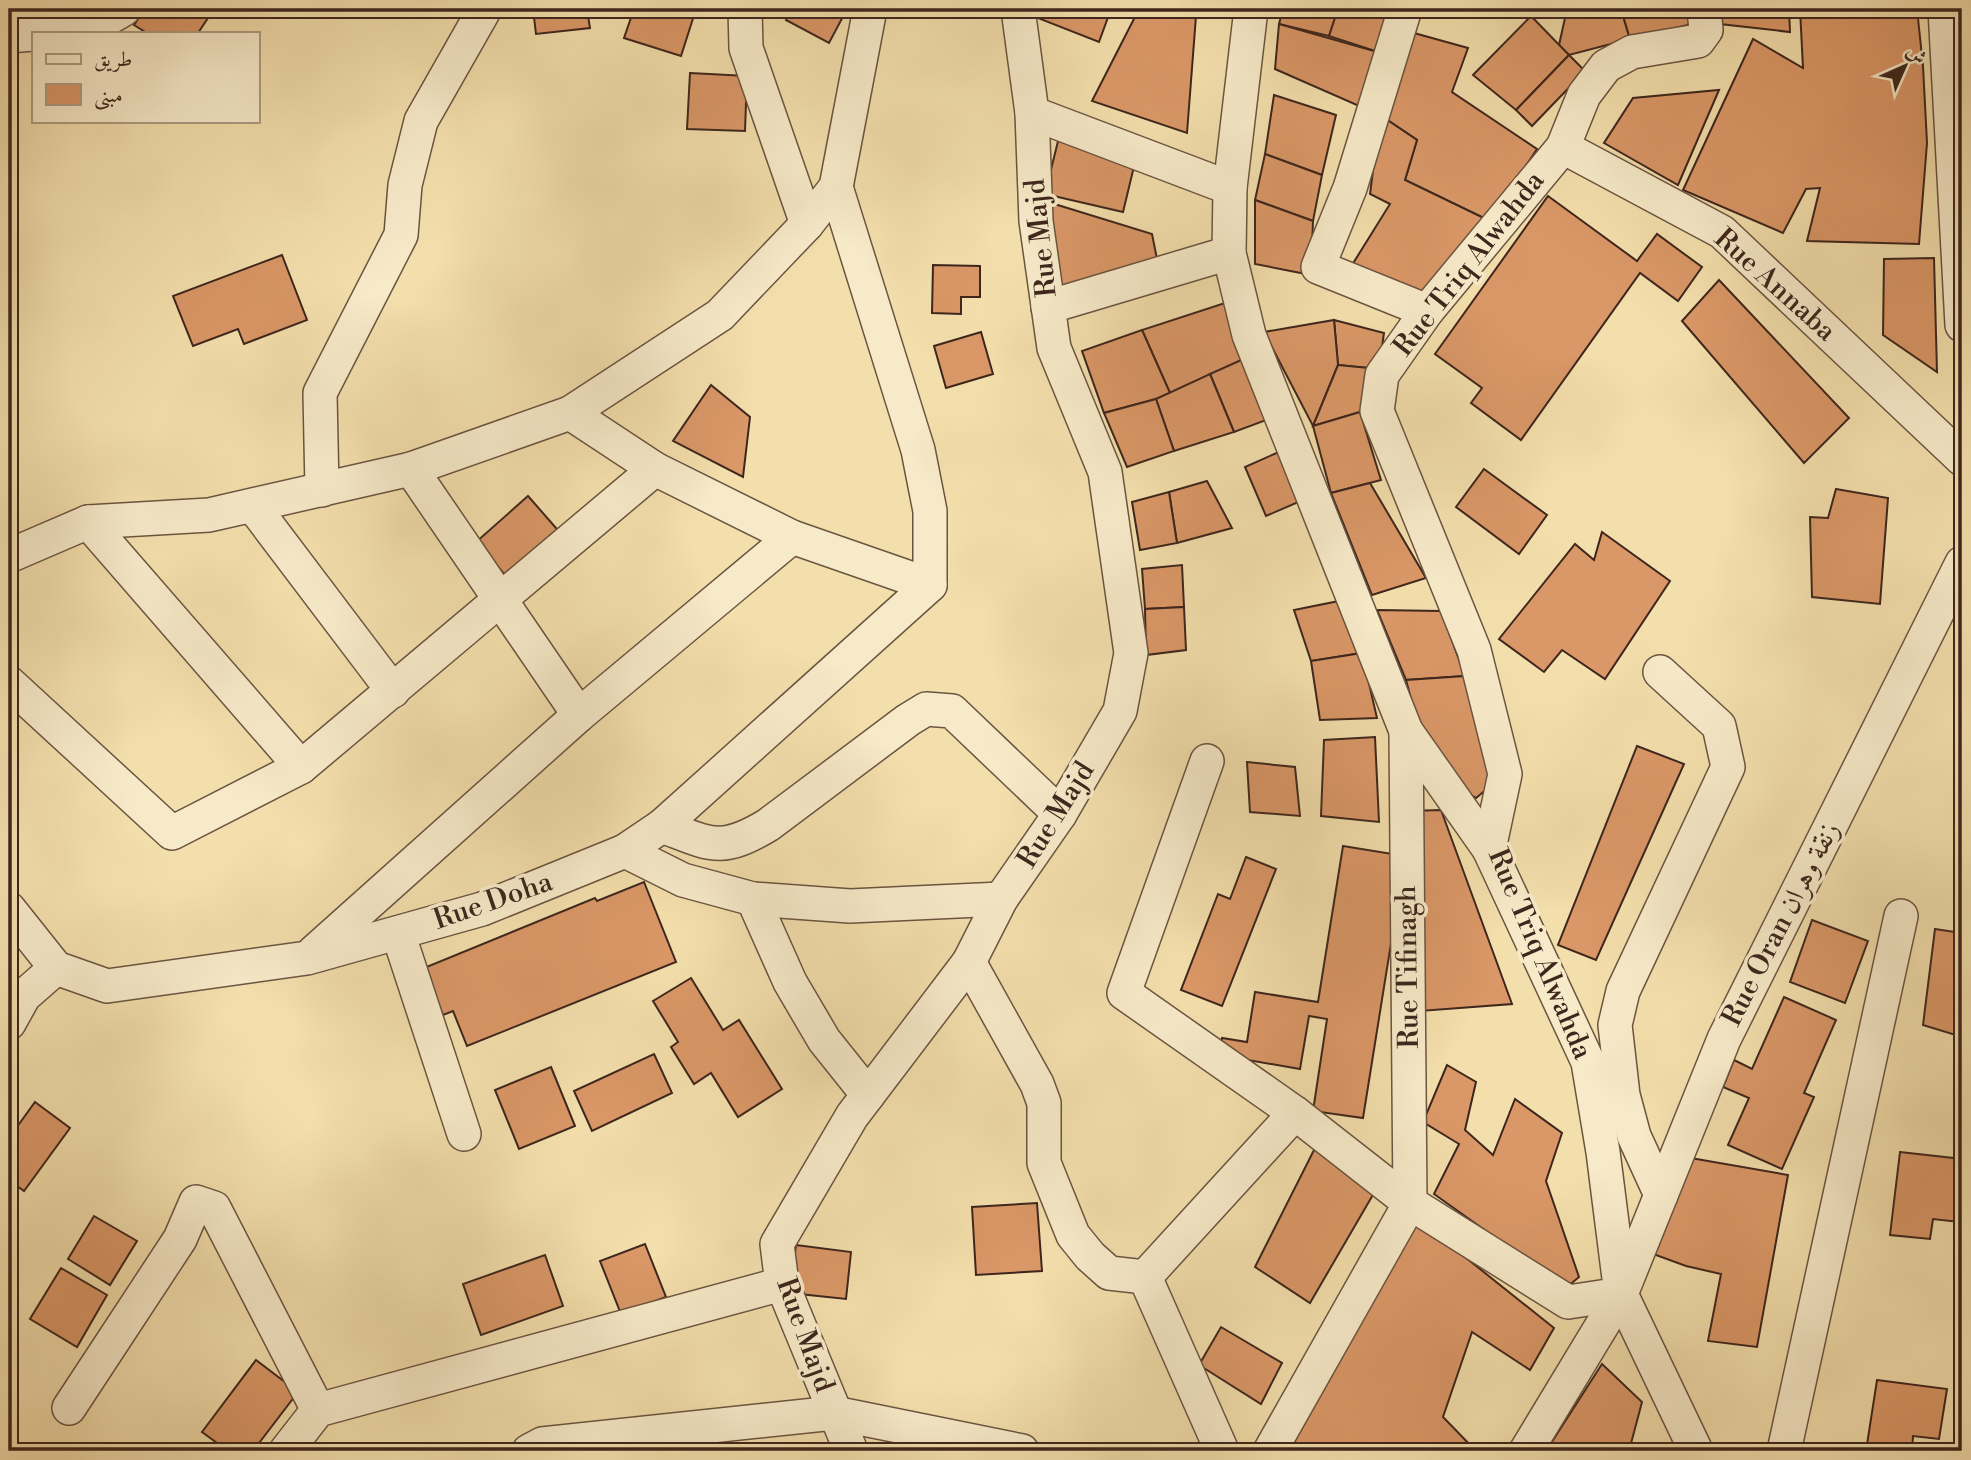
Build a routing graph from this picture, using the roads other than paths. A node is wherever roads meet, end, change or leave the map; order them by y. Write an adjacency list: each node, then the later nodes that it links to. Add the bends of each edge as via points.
1 (36, 9): 11 (street)
2 (124, 9): 12 (street)
3 (746, 9): 19 (street, via 746,48)
4 (870, 9): 17 (street)
5 (1018, 9): 15 (street, Rue Majd)
6 (1251, 9): 18 (street)
7 (1405, 9): 22 (street, via 1350,188 1318,267)
8 (1704, 9): 16 (street, Rue Triq Alwahda, via 1706,30 1698,41 1632,52 1606,66 1584,96)
9 (1945, 9): 23 (street)
10 (483, 12): 28 (street, via 421,121 405,185 401,235 320,393)
11 (69, 32)
12 (73, 32)
13 (32, 34): 14 (street)
14 (9, 36)
15 (1032, 113): 18 (street); 21 (street, Rue Majd, via 1036,221)
16 (1563, 147): 22 (street, Rue Triq Alwahda); 25 (street, Rue Annaba, via 1722,232)
17 (836, 187): 19 (street); 34 (street, via 918,450 930,511)
18 (1230, 188): 20 (street)
19 (807, 223): 24 (street, via 720,314)
20 (1228, 253): 21 (street); 40 (street, via 1249,335)
21 (1048, 307): 43 (street, Rue Majd, via 1054,348 1105,472 1131,653 1120,711)
22 (1427, 311): 45 (street, Rue Triq Alwahda, via 1382,375 1377,411 1474,650 1505,775)
23 (1962, 325)
24 (570, 413): 26 (street); 27 (street)
25 (1962, 459)
26 (411, 469): 28 (street); 35 (street)
27 (655, 469): 31 (street); 35 (street)
28 (322, 490): 29 (street)
29 (253, 506): 30 (street, via 209,515); 38 (street)
30 (88, 522): 32 (street); 42 (street)
31 (792, 537): 34 (street); 39 (street)
32 (9, 556)
33 (1962, 563): 59 (street, Rue Oran زنقة وهران, via 1724,1039)
34 (930, 585): 44 (street, Rue Doha)
35 (501, 600): 38 (street); 39 (street)
36 (1660, 672): 59 (street, via 1719,726 1728,767 1623,991 1615,1025 1623,1095 1634,1136)
37 (9, 683): 42 (street, via 172,833)
38 (393, 691): 42 (street)
39 (579, 715): 52 (street)
40 (1406, 731): 45 (street); 60 (street, Rue Tifinagh)
41 (1207, 761): 57 (street, via 1124,993)
42 (300, 766)
43 (1060, 814): 44 (street, via 952,712 926,709 747,838 713,845); 48 (street, Rue Majd)
44 (662, 826): 46 (street, Rue Doha)
45 (1489, 849): 63 (street, Rue Triq Alwahda, via 1588,1062)
46 (625, 851): 47 (street, via 683,880); 51 (street, Rue Doha, via 482,909)
47 (754, 899): 48 (street, via 850,906); 56 (street, via 790,982 824,1040)
48 (1001, 899): 53 (street, Rue Majd)
49 (9, 909): 54 (street)
50 (1901, 916): 75 (street)
51 (398, 933): 52 (street, Rue Doha); 58 (street)
52 (307, 958): 54 (street, Rue Doha, via 107,986)
53 (969, 962): 56 (street, Rue Majd); 61 (street, via 1037,1084 1044,1103 1044,1163 1073,1235 1109,1273)
54 (56, 968): 55 (street, via 24,996)
55 (9, 1023)
56 (868, 1095): 62 (street, Rue Majd, via 777,1244)
57 (1295, 1113): 60 (street); 61 (street)
58 (464, 1134)
59 (1661, 1195): 63 (street, Rue Oran زنقة وهران)
60 (1410, 1203): 63 (street, via 1568,1302); 72 (street)
61 (1145, 1277): 71 (street)
62 (782, 1284): 65 (street); 66 (street, Rue Majd)
63 (1621, 1294): 73 (street, Rue Oran زنقة وهران); 74 (street, Rue Triq Alwahda)
64 (69, 1408): 65 (street, via 180,1239 196,1202 215,1208)
65 (318, 1410): 67 (street)
66 (834, 1413): 68 (street, via 542,1444); 69 (street, Rue Majd); 70 (street)
67 (286, 1451)
68 (529, 1451)
69 (851, 1451)
70 (1021, 1451)
71 (1222, 1451)
72 (1270, 1451)
73 (1527, 1451)
74 (1696, 1451)
75 (1784, 1451)

